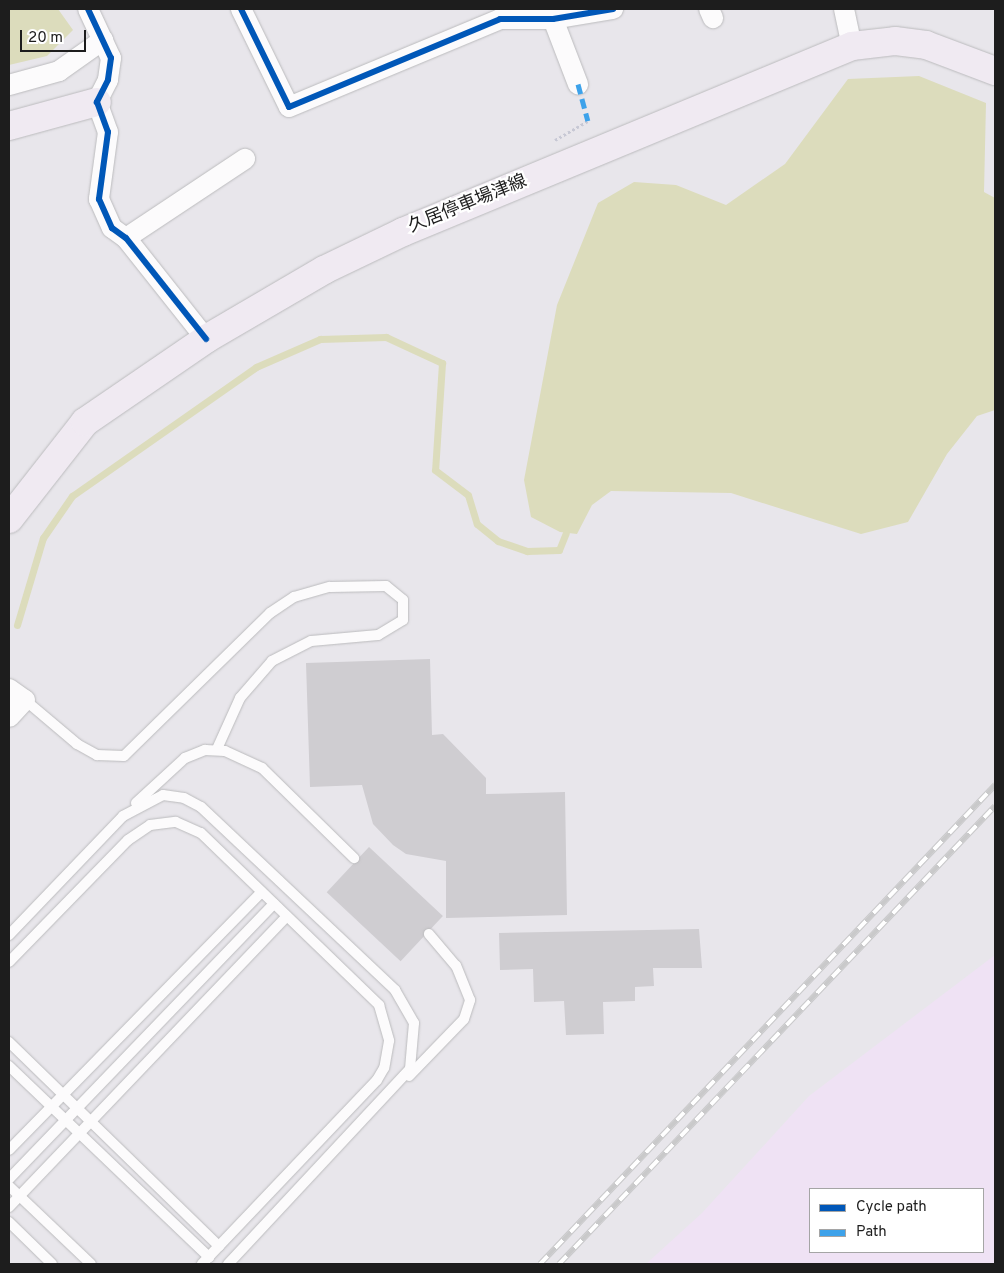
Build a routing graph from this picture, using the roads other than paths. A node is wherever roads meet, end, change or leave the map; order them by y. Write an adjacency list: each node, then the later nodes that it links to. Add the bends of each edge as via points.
1 (88, 9): 6 (street)
2 (242, 9): 5 (street, via 289,107 500,19)
3 (613, 9): 5 (street)
4 (844, 9): 7 (street)
5 (553, 19): 10 (street)
6 (103, 40): 9 (street, via 59,71); 11 (street, via 111,58 108,80)
7 (852, 46): 8 (main road, 久居停車場津線, via 895,41 926,46); 15 (main road, 久居停車場津線, via 402,232 324,270)
8 (995, 71)
9 (9, 84)
10 (578, 84)
11 (97, 102): 12 (main road); 14 (street, via 108,132 99,199 112,228)
12 (9, 126)
13 (245, 159): 14 (street)
14 (126, 238): 15 (street)
15 (206, 340): 16 (main road, 久居停車場津線, via 85,422)
16 (9, 519)
17 (17, 694): 18 (street); 19 (lane, via 77,744 97,755 124,756 270,613 294,597 330,587 386,586 402,600 402,620 378,635 311,641 272,661 240,698)
18 (9, 717)
19 (217, 749): 20 (lane, via 185,758); 21 (lane, via 262,768)
20 (123, 816): 26 (lane); 30 (lane, via 163,795 184,798 201,807 395,990 414,1023 416,1038 410,1069)
21 (354, 858)
22 (262, 892): 23 (lane); 27 (lane, via 195,830 176,822 150,825 128,840); 31 (lane)
23 (274, 904): 24 (lane); 33 (lane)
24 (287, 916): 35 (lane); 43 (lane, via 379,1005 388,1029 388,1055 377,1080)
25 (429, 934): 30 (lane, via 456,966 470,1000 464,1018)
26 (9, 935)
27 (9, 962)
28 (9, 1042): 31 (lane)
29 (9, 1066): 32 (lane)
30 (396, 1089): 47 (lane)
31 (62, 1095): 32 (lane); 33 (lane)
32 (50, 1106): 34 (lane); 37 (lane)
33 (77, 1109): 34 (lane); 35 (lane)
34 (66, 1121): 36 (lane); 38 (lane)
35 (90, 1122): 36 (lane); 43 (lane)
36 (80, 1133): 40 (lane); 44 (lane)
37 (9, 1150)
38 (9, 1180)
39 (9, 1186): 40 (lane)
40 (19, 1196): 41 (lane); 46 (lane)
41 (9, 1207)
42 (9, 1222): 45 (lane)
43 (219, 1246): 44 (lane)
44 (205, 1261)
45 (52, 1264)
46 (91, 1264)
47 (228, 1264)

